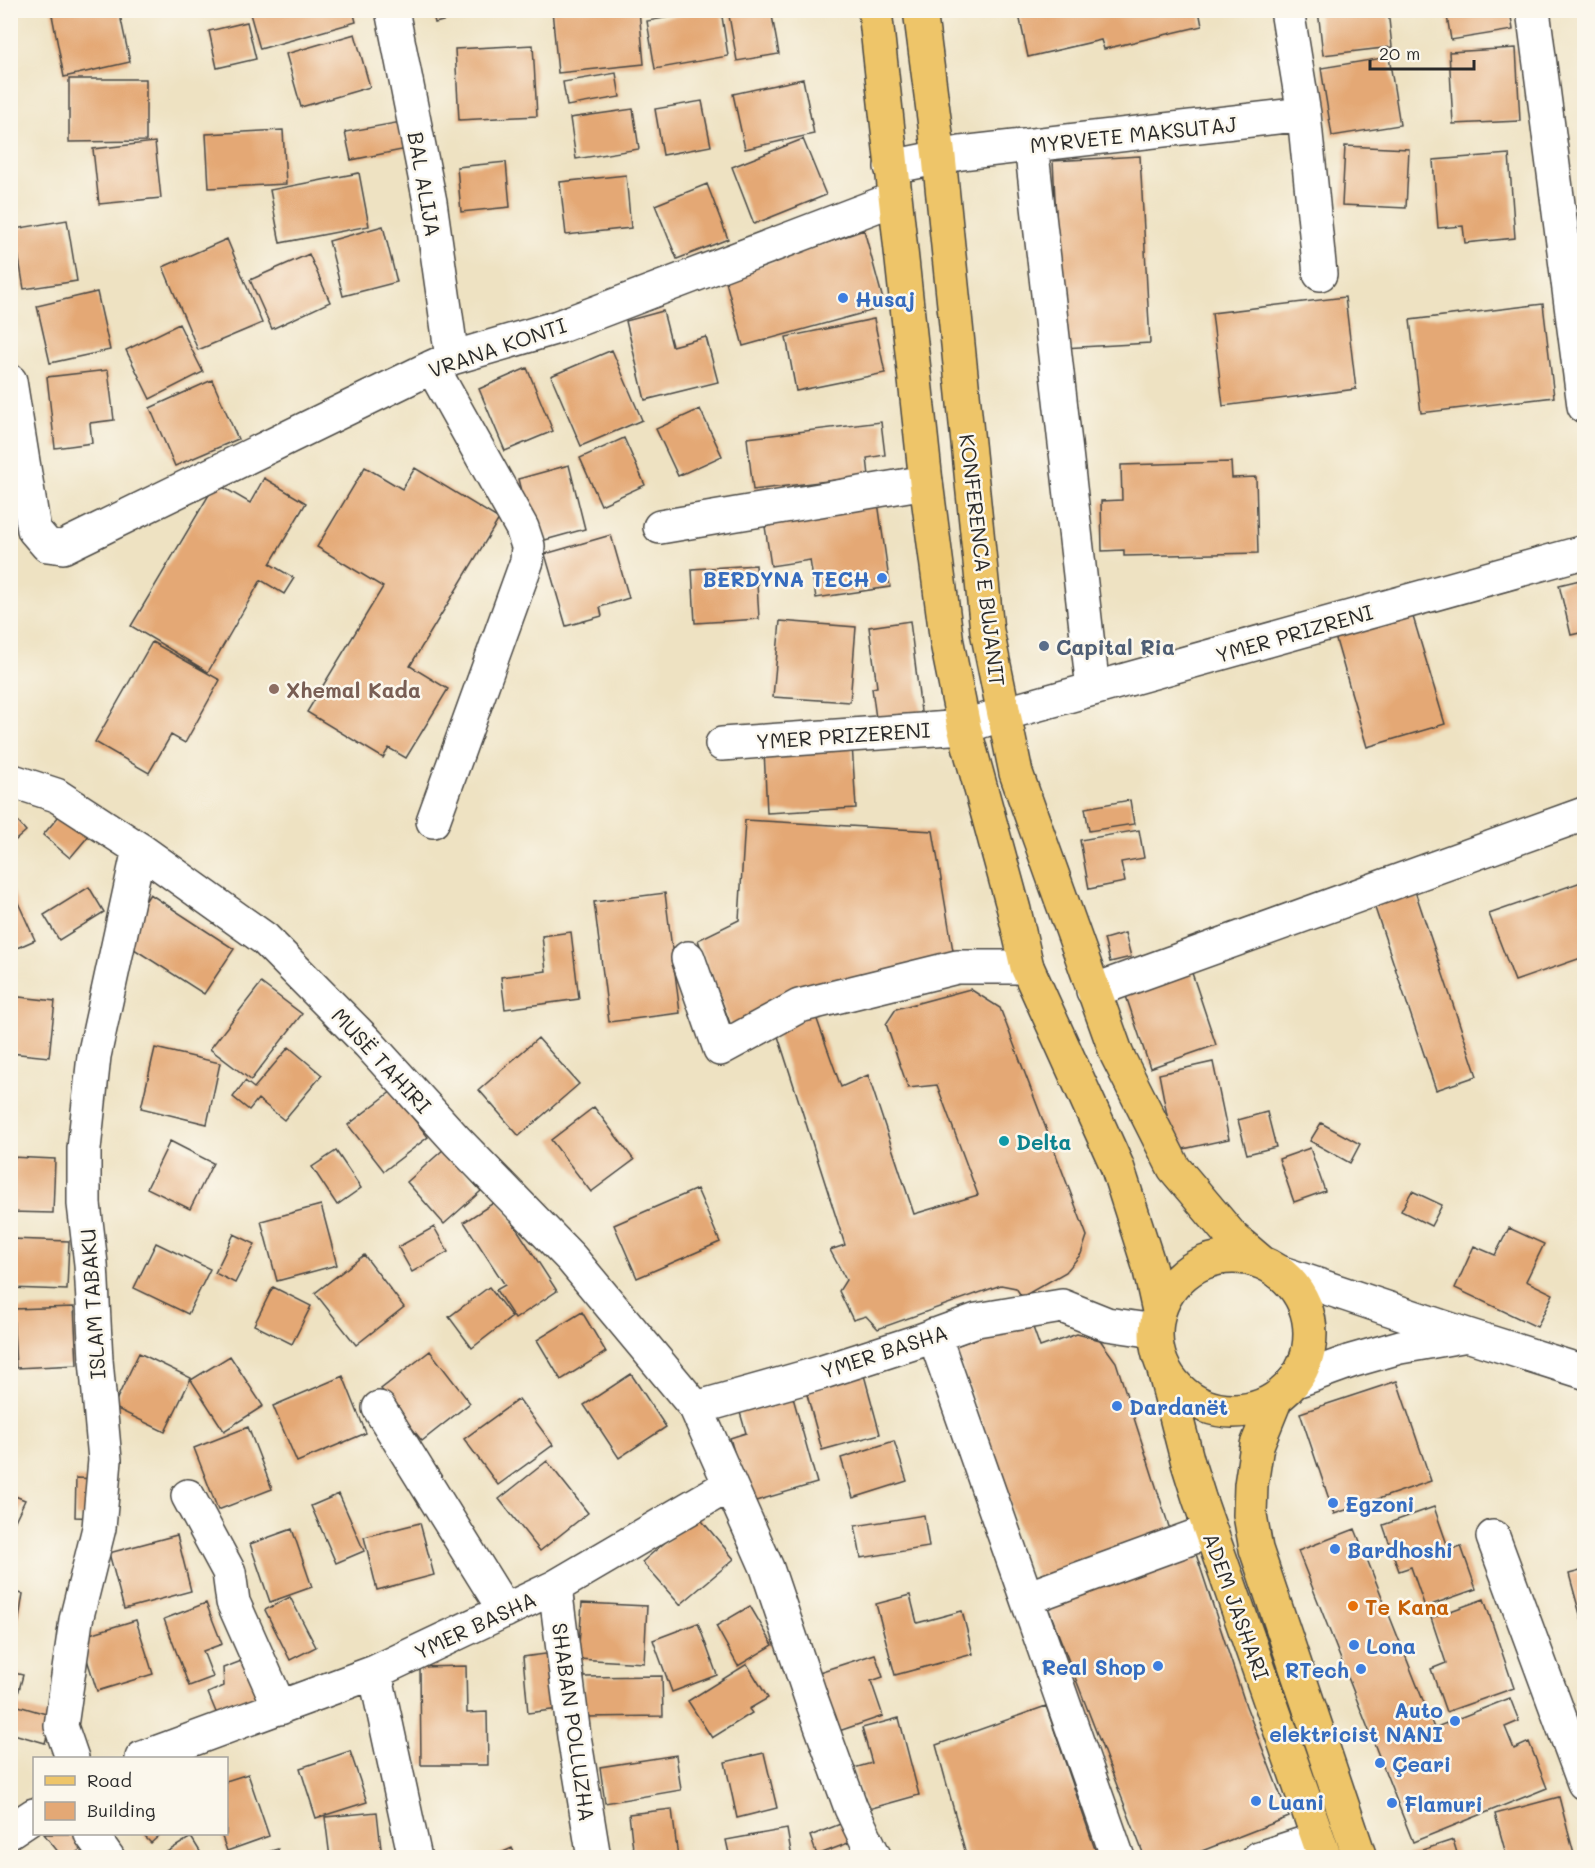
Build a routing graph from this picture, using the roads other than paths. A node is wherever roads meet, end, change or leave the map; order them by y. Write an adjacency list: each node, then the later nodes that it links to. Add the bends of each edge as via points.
1 (392, 10): 11 (street, BAL ALIJA, via 430,202)
2 (875, 10): 9 (main road, KONFERENCA E BUJANIT)
3 (920, 10): 8 (main road, KONFERENCA E BUJANIT)
4 (1287, 10): 6 (street)
5 (1533, 10): 13 (street)
6 (1304, 114): 7 (street, MYRVETE MAKSUTAJ); 10 (street)
7 (1031, 145): 8 (street, MYRVETE MAKSUTAJ); 17 (street)
8 (950, 155): 9 (street, MYRVETE MAKSUTAJ); 18 (main road, KONFERENCA E BUJANIT, via 987,631)
9 (892, 183): 11 (street, VRANA KONTI, via 558,327); 14 (main road, KONFERENCA E BUJANIT)
10 (1320, 273)
11 (442, 362): 12 (street, VRANA KONTI, via 63,547 47,545 34,530); 23 (street, via 528,546 527,561)
12 (10, 381)
13 (1584, 406)
14 (926, 482): 15 (street); 19 (main road, KONFERENCA E BUJANIT, via 947,644)
15 (660, 527)
16 (1584, 552): 17 (street, YMER PRIZRENI)
17 (1094, 689): 18 (street, YMER PRIZRENI)
18 (1003, 714): 19 (street, YMER PRIZERENI); 27 (main road, KONFERENCA E BUJANIT, via 1016,773)
19 (964, 727): 20 (street, YMER PRIZERENI); 26 (main road, KONFERENCA E BUJANIT)
20 (722, 744)
21 (10, 780): 24 (street, MUSË TAHIRI, via 56,795)
22 (1584, 814): 27 (street)
23 (433, 821)
24 (139, 849): 36 (street, MUSË TAHIRI, via 273,947 572,1258); 46 (street, ISLAM TABAKU, via 94,1056 84,1149 84,1204 105,1460 99,1528 76,1620 61,1726)
25 (688, 958): 26 (street, via 720,1049 799,1006 957,967)
26 (1027, 968): 29 (main road, KONFERENCA E BUJANIT, via 1118,1166 1149,1266)
27 (1093, 991): 28 (main road, KONFERENCA E BUJANIT, via 1117,1054 1174,1168 1233,1238)
28 (1269, 1267): 29 (main road, via 1239,1257 1198,1264 1167,1292); 31 (street); 34 (main road, via 1293,1286 1304,1304 1309,1324 1309,1345 1303,1365)
29 (1157, 1321): 30 (street, YMER BASHA, via 1107,1324 1062,1306 977,1320); 32 (main road, via 1157,1351)
30 (934, 1335): 36 (street, YMER BASHA); 42 (street)
31 (1467, 1335): 33 (street); 34 (street, via 1351,1361)
32 (1164, 1370): 34 (main road, via 1194,1401 1214,1409 1257,1407); 39 (main road, ADEM JASHARI)
33 (1584, 1372)
34 (1284, 1390): 59 (main road, ADEM JASHARI, via 1257,1445 1250,1515 1256,1549)
35 (379, 1408): 43 (street)
36 (696, 1408): 37 (street)
37 (729, 1485): 41 (street, YMER BASHA); 56 (street, via 767,1568 851,1808)
38 (188, 1496): 45 (street, via 229,1572 233,1602)
39 (1210, 1531): 42 (street); 52 (main road, ADEM JASHARI)
40 (1493, 1538): 48 (street)
41 (555, 1587): 43 (street, YMER BASHA); 55 (street, SHABAN POLLUZHA)
42 (1027, 1598): 57 (street)
43 (505, 1611): 44 (street, YMER BASHA)
44 (375, 1672): 45 (street, YMER BASHA); 54 (street)
45 (280, 1708): 47 (street, YMER BASHA)
46 (72, 1757)
47 (145, 1757)
48 (1584, 1781)
49 (33, 1816): 50 (street)
50 (10, 1831)
51 (92, 1835): 53 (street)
52 (1321, 1848): 58 (street, ADEM JASHARI)
53 (108, 1857)
54 (415, 1857)
55 (594, 1857)
56 (875, 1857)
57 (1118, 1857)
58 (1259, 1857)
59 (1360, 1857)

